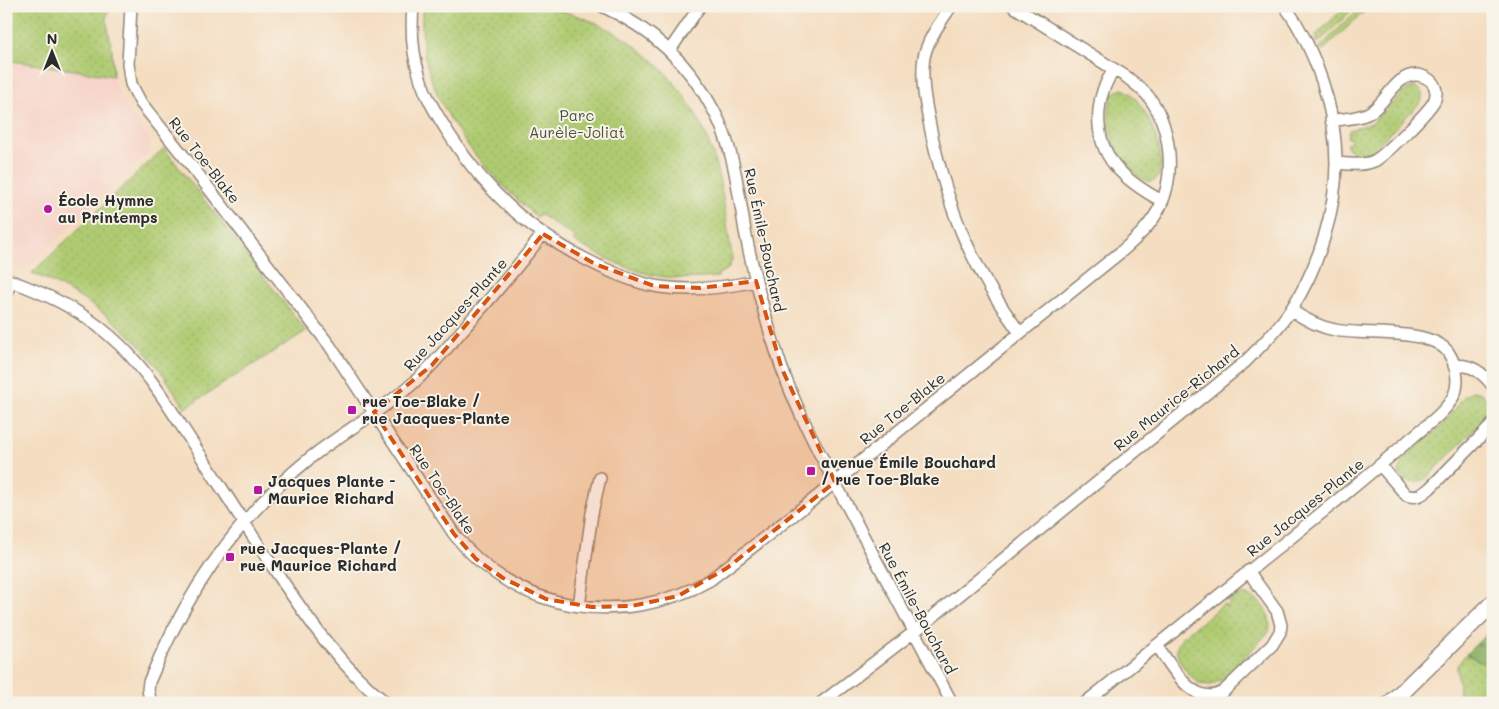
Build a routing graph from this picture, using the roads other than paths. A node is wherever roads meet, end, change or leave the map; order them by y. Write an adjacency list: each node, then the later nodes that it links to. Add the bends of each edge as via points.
1 (131, 6): 21 (street, Rue Toe-Blake, via 128,64 131,84 141,103 306,313)
2 (412, 6): 13 (street, via 413,50 418,73 437,115 489,188)
3 (602, 6): 8 (street, Rue Émile-Bouchard, via 637,25)
4 (700, 6): 8 (street)
5 (951, 6): 18 (street, via 924,56 927,114 944,184 962,234 989,288)
6 (1013, 6): 9 (street, Rue Toe-Blake)
7 (1285, 6): 10 (street, Rue Maurice-Richard, via 1316,64)
8 (670, 50): 15 (street, Rue Émile-Bouchard, via 704,92 726,139)
9 (1114, 70): 12 (street, Rue Toe-Blake, via 1140,88 1163,124 1169,164); 12 (street, via 1100,106 1099,126 1105,150 1126,178)
10 (1331, 121): 11 (street, Rue Maurice-Richard); 11 (street, via 1371,112 1409,76 1428,78 1435,88 1433,104 1377,160 1365,164)
11 (1336, 164): 17 (street, Rue Maurice-Richard, via 1323,240 1308,279)
12 (1162, 201): 18 (street, Rue Toe-Blake, via 1136,239)
13 (543, 234): 15 (street, via 618,275 654,286 700,288); 21 (street, Rue Jacques-Plante, via 432,365 412,385)
14 (9, 280): 16 (street); 26 (street, via 84,315 132,358 159,392)
15 (756, 281): 25 (street, Rue Émile-Bouchard, via 782,369)
16 (6, 295)
17 (1291, 310): 19 (street, via 1309,322 1336,330 1425,338 1443,347); 30 (street, Rue Maurice-Richard, via 1245,362)
18 (1020, 333): 25 (street, Rue Toe-Blake)
19 (1454, 366): 20 (street, via 1463,365 1479,371); 23 (street, Rue Jacques-Plante, via 1456,388 1447,406)
20 (1493, 386)
21 (374, 412): 26 (street, Rue Jacques-Plante, via 294,471); 29 (street, Rue Toe-Blake, via 442,517 476,559 532,594)
22 (1493, 424): 23 (street, Rue Jacques-Plante, via 1419,496 1406,495)
23 (1380, 465): 27 (street, Rue Jacques-Plante)
24 (600, 478): 29 (street)
25 (835, 482): 29 (street, Rue Toe-Blake, via 727,568 693,590 632,606); 30 (street, Rue Émile-Bouchard)
26 (243, 522): 32 (street, Rue Jacques-Plante, via 213,562 177,621 149,682); 33 (street, via 330,648)
27 (1248, 571): 31 (street, Rue Jacques-Plante); 31 (street, Rue Jacques-Plante, via 1277,611 1280,632 1272,645 1217,697 1198,696)
28 (1493, 603): 37 (main road)
29 (578, 606)
30 (914, 632): 34 (street, Rue Maurice-Richard); 35 (street, Rue Émile-Bouchard)
31 (1157, 646): 36 (street, Rue Jacques-Plante)
32 (151, 703)
33 (386, 703)
34 (821, 703)
35 (952, 703)
36 (1085, 703)
37 (1391, 703)

